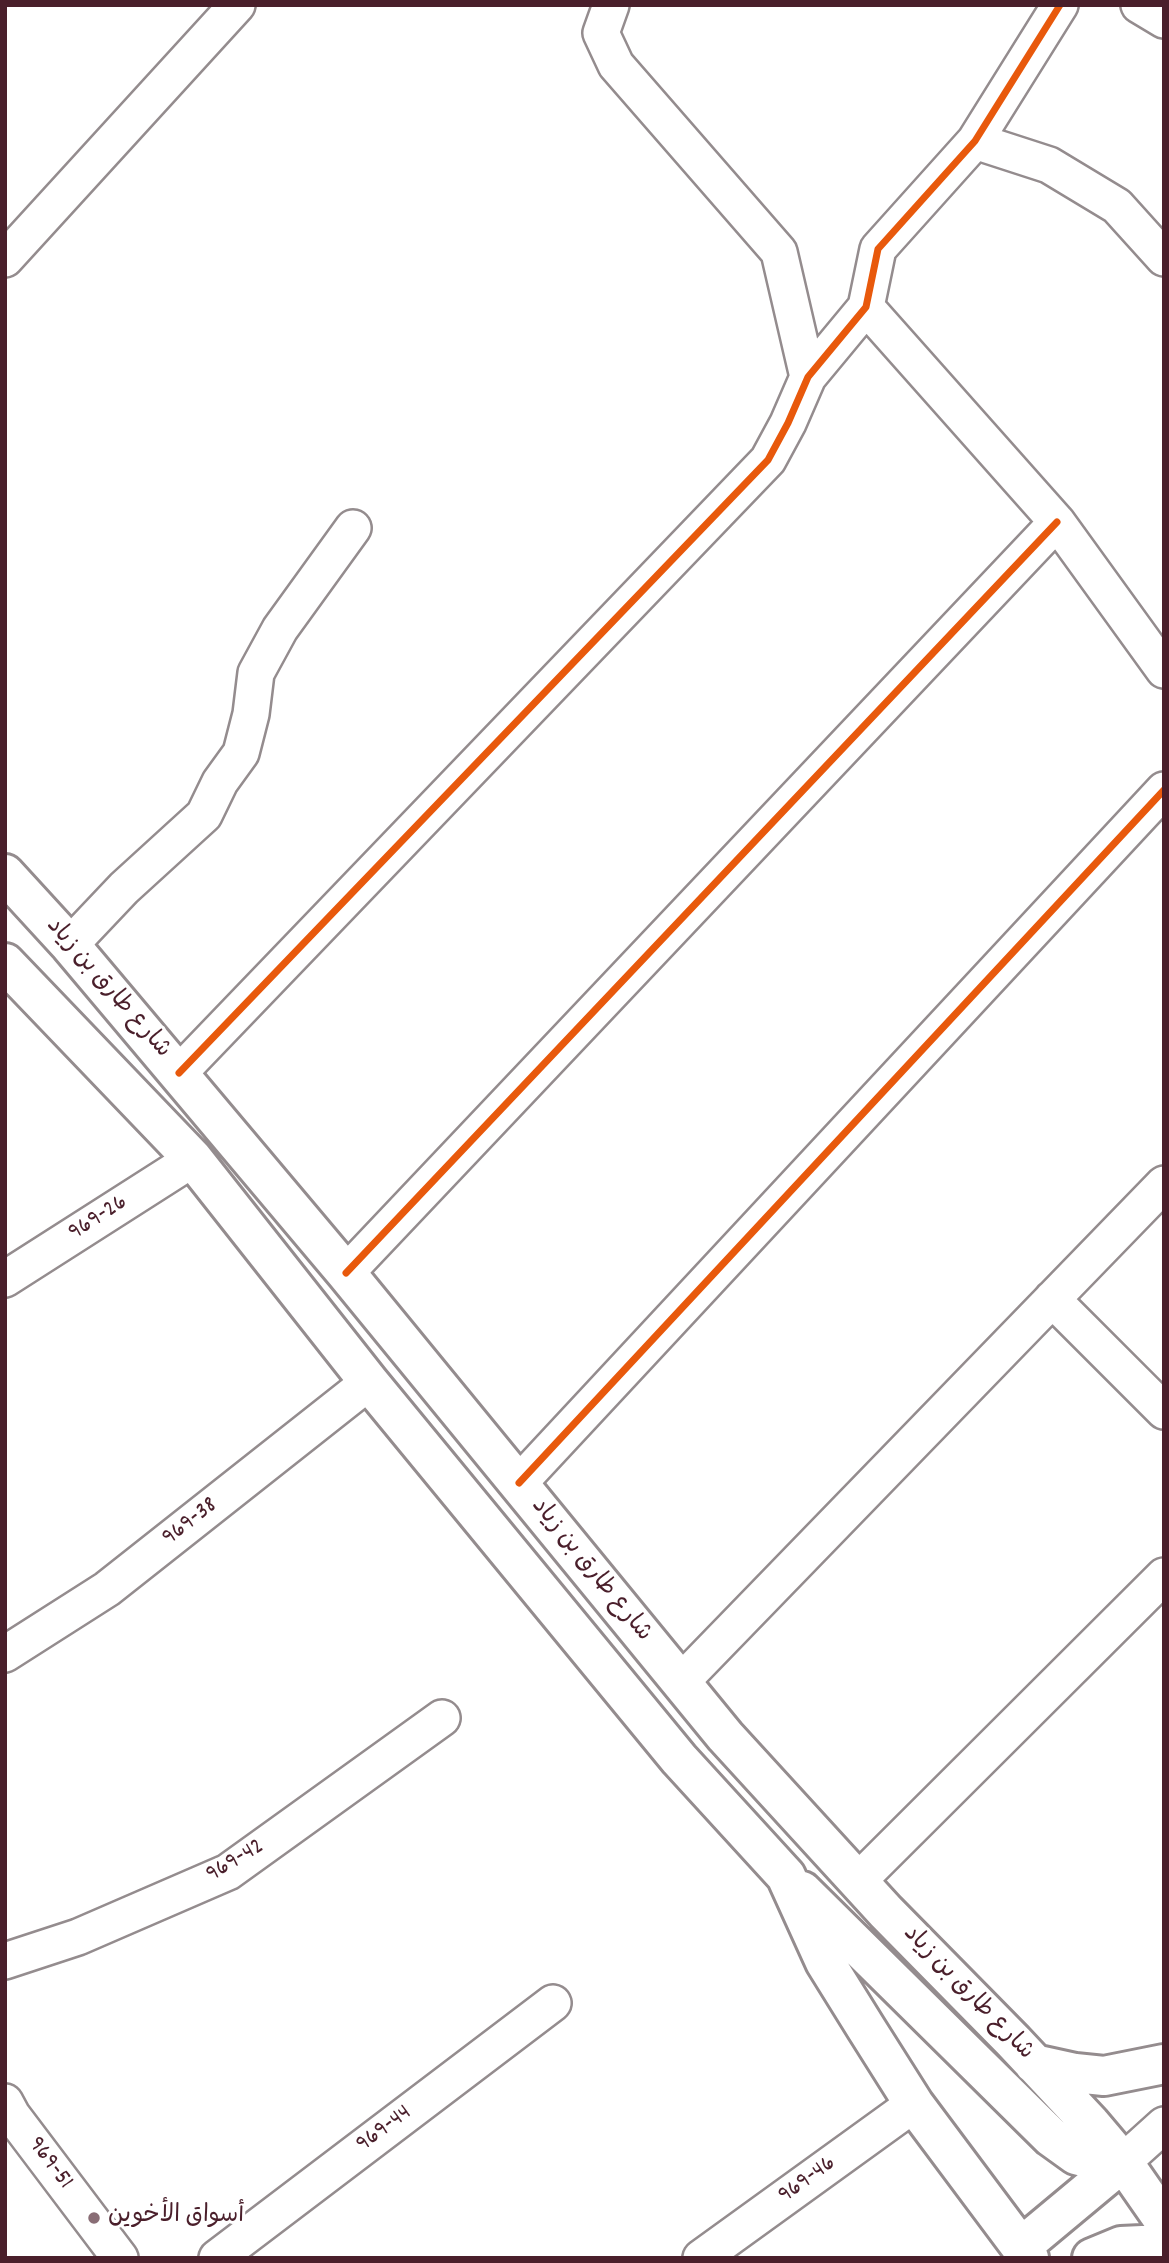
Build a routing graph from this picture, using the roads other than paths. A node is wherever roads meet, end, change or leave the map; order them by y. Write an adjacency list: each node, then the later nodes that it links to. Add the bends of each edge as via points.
1 (237, 5): 8 (street)
2 (611, 5): 10 (street, via 601,33 616,65 779,251)
3 (1060, 5): 6 (street)
4 (1139, 5): 5 (street)
5 (1164, 20)
6 (975, 141): 7 (street, via 1049,165 1117,206); 9 (street, via 878,249)
7 (1164, 258)
8 (5, 259)
9 (866, 307): 10 (street); 11 (street)
10 (808, 377): 18 (street, via 768,460)
11 (1057, 522): 13 (street); 21 (street)
12 (353, 528): 16 (street, via 280,629 256,673 241,753 204,815)
13 (1164, 670)
14 (1164, 790): 26 (street)
15 (5, 874): 16 (main road, شارع طارق بن زياد)
16 (70, 944): 18 (main road, شارع طارق بن زياد)
17 (5, 963): 19 (main road, شارع طارق بن زياد)
18 (179, 1073): 21 (main road, شارع طارق بن زياد)
19 (193, 1159): 22 (street, 969-26); 24 (main road, شارع طارق بن زياد)
20 (1164, 1184): 23 (street)
21 (346, 1273): 26 (main road, شارع طارق بن زياد)
22 (5, 1279)
23 (1052, 1299): 25 (street); 29 (street)
24 (369, 1381): 28 (street, 969-38, via 107,1589); 31 (main road, شارع طارق بن زياد, via 679,1759)
25 (1164, 1411)
26 (519, 1483): 29 (main road, شارع طارق بن زياد)
27 (1164, 1576): 32 (street)
28 (5, 1654)
29 (681, 1682): 32 (main road, شارع طارق بن زياد)
30 (442, 1718): 33 (street, 969-42, via 228,1872 78,1937)
31 (786, 1876): 38 (main road, شارع طارق بن زياد, via 825,1962); 40 (main road, via 1051,2137 1076,2155)
32 (858, 1881): 35 (main road, شارع طارق بن زياد)
33 (5, 1961)
34 (553, 2003): 45 (street, 969-44)
35 (1034, 2064): 36 (main road, via 1104,2076); 40 (main road, شارع طارق بن زياد)
36 (1164, 2064)
37 (5, 2102): 44 (street, 969-51)
38 (914, 2104): 43 (main road, شارع طارق بن زياد); 46 (street, 969-46)
39 (1164, 2124): 40 (street)
40 (1122, 2162): 41 (main road, شارع طارق بن زياد); 43 (main road)
41 (1164, 2221)
42 (1164, 2244): 47 (main road, via 1121,2246)
43 (1019, 2254)
44 (120, 2258)
45 (216, 2258)
46 (701, 2258)
47 (1092, 2258)

